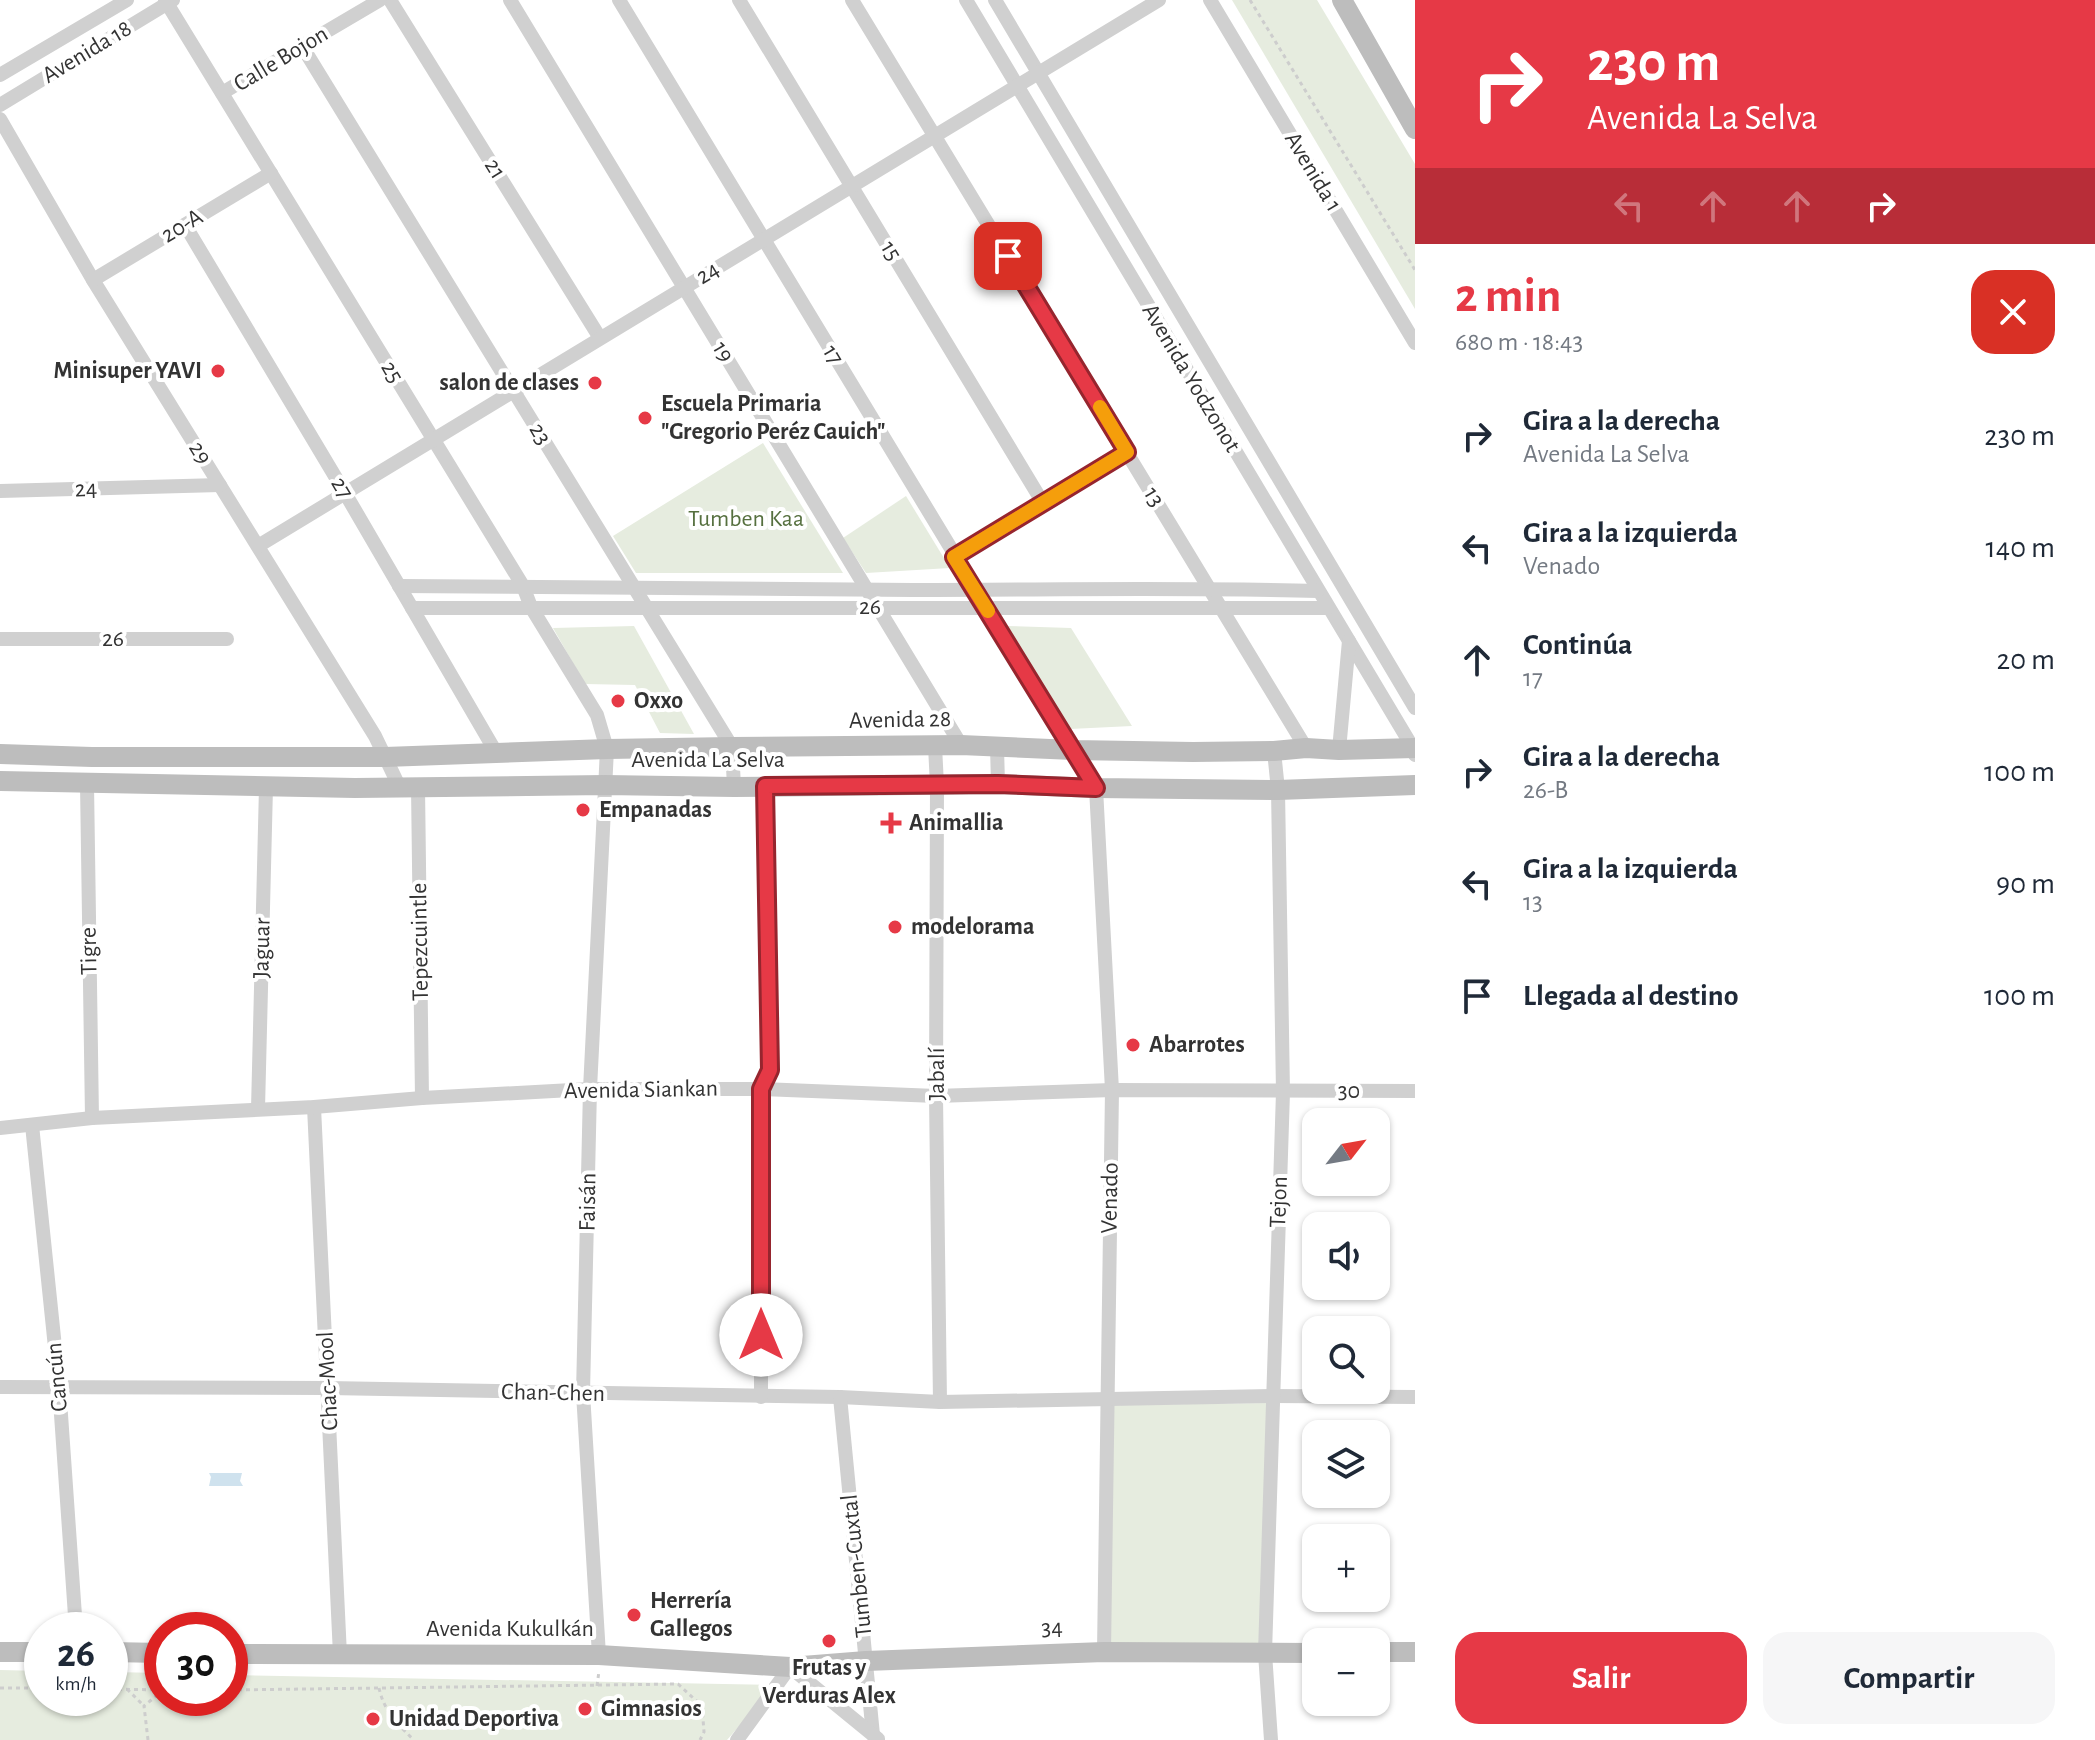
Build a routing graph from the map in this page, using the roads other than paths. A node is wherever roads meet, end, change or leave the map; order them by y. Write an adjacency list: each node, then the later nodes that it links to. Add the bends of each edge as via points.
1 (127, 0): 16 (street, Avenida 18)
2 (380, 0): 14 (street, Calle Bojon)
3 (390, 0): 29 (street, 21)
4 (510, 0): 28 (street, 19)
5 (619, 0): 26 (street, 17)
6 (739, 0): 24 (street, 15)
7 (852, 0): 22 (street, 13)
8 (966, 0): 17 (street, Avenida Yodzonot)
9 (995, 0): 15 (street, Avenida Yodzonot)
10 (1159, 0): 15 (street, 24)
11 (1210, 0): 30 (street, Avenida 1)
12 (1342, 0): 21 (street)
13 (169, 1): 18 (street, 25); 19 (street, Avenida 18)
14 (302, 46): 18 (street, Calle Bojon); 31 (street, 23)
15 (1038, 73): 17 (street, 24); 57 (street, Avenida Yodzonot)
16 (0, 75)
17 (1017, 86): 22 (street, 24); 46 (street, Avenida Yodzonot)
18 (222, 93): 23 (street, 25)
19 (0, 105)
20 (0, 119): 27 (street, 29)
21 (1415, 129)
22 (935, 136): 24 (street, 24); 33 (street, 13)
23 (271, 173): 25 (street, 20-A); 32 (street, 25)
24 (851, 186): 26 (street, 24); 37 (street, 15)
25 (185, 225): 27 (street, 20-A); 36 (street, 27)
26 (763, 240): 28 (street, 24); 39 (street, 17)
27 (93, 280): 34 (street, 29)
28 (684, 287): 29 (street, 24); 44 (street, 19)
29 (600, 338): 31 (street, 24)
30 (1415, 343)
31 (513, 391): 32 (street, 24); 42 (street, 23)
32 (433, 440): 36 (street, 24); 41 (street, 25)
33 (1127, 452): 37 (street); 43 (street, 13)
34 (220, 485): 35 (street, 24); 38 (street, 29)
35 (0, 491)
36 (345, 493): 38 (street, 24); 40 (street, 27)
37 (1043, 503): 39 (street)
38 (258, 546): 70 (street, 29)
39 (954, 557): 45 (street, 17)
40 (399, 586): 41 (street); 52 (street, 27)
41 (523, 586): 42 (street); 47 (street, 25)
42 (633, 587): 44 (street); 48 (street, 23)
43 (1209, 588): 45 (street); 46 (street); 51 (street, 13)
44 (868, 590): 45 (street); 49 (street, 19)
45 (975, 590): 50 (street, 17)
46 (1318, 591): 53 (street, Avenida Yodzonot)
47 (531, 607): 48 (street, 26); 52 (street, 26); 63 (street, 25, via 597,715)
48 (645, 607): 49 (street, 26); 60 (street, 23)
49 (878, 607): 50 (street, 26); 58 (street, 19)
50 (985, 607): 51 (street, 26); 64 (street, 17)
51 (1221, 607): 53 (street, 26); 62 (street, 13)
52 (412, 608): 69 (street, 27)
53 (1328, 608): 56 (street, Avenida Yodzonot)
54 (0, 639): 55 (street, 26)
55 (227, 639)
56 (1349, 641): 65 (street); 66 (street, Avenida Yodzonot)
57 (1415, 708)
58 (961, 745): 59 (street, Avenida 28); 61 (street, Avenida 28)
59 (935, 746): 60 (street, Avenida 28); 75 (street, Jabalí)
60 (732, 747): 63 (street, Avenida 28); 80 (street, 23)
61 (997, 747): 64 (street, Avenida 28); 73 (street)
62 (1306, 748): 65 (street, Avenida 28); 67 (street, Avenida 28)
63 (607, 749): 69 (street, Avenida 28); 74 (street, Faisán)
64 (1073, 750): 67 (street, Avenida 28); 81 (street, Venado)
65 (1339, 750): 66 (street, Avenida 28)
66 (1414, 750)
67 (1274, 751): 82 (street, Tejon)
68 (0, 754): 70 (street)
69 (497, 754): 70 (street, Avenida 28)
70 (385, 757): 77 (street, 29)
71 (0, 781): 72 (street, Avenida La Selva)
72 (87, 784): 79 (street, Avenida La Selva); 92 (street, Tigre)
73 (998, 784): 75 (street, Avenida La Selva); 81 (street, Avenida La Selva)
74 (605, 785): 77 (street, Avenida La Selva); 80 (street, Avenida La Selva); 83 (street, Faisán)
75 (937, 785): 78 (street, Avenida La Selva); 88 (street, Jabalí)
76 (1415, 785): 82 (street, Avenida La Selva)
77 (409, 786): 79 (street, Avenida La Selva); 89 (street, Tepezcuintle)
78 (765, 786): 80 (street, Avenida La Selva); 84 (street, via 770,1070)
79 (266, 787): 91 (street, Jaguar)
80 (734, 787)
81 (1096, 788): 82 (street, Avenida La Selva); 85 (street, Venado)
82 (1278, 790): 87 (street, Tejon)
83 (590, 1089): 84 (street, Avenida Siankan); 89 (street, Avenida Siankan); 98 (street, Faisán)
84 (761, 1089): 88 (street, Avenida Siankan); 100 (street)
85 (1112, 1090): 87 (street, Avenida Siankan); 88 (street, Avenida Siankan); 103 (street, Venado)
86 (1415, 1091): 87 (street, 30)
87 (1283, 1092): 99 (street, Tejon)
88 (936, 1096): 104 (street, Jabalí)
89 (422, 1098): 90 (street, Avenida Siankan)
90 (314, 1107): 91 (street, Avenida Siankan); 97 (street, Chac-Mool)
91 (258, 1109): 92 (street, Avenida Siankan)
92 (92, 1118): 93 (street, Avenida Siankan)
93 (32, 1125): 94 (street, Avenida Siankan); 95 (street, Cancún)
94 (0, 1128)
95 (59, 1386): 96 (street, Chan-Chen); 97 (street, Chan-Chen); 105 (street, Cancún)
96 (0, 1387)
97 (328, 1388): 98 (street, Chan-Chen); 114 (street, Chac-Mool)
98 (583, 1393): 100 (street, Chan-Chen); 115 (street, Faisán)
99 (1272, 1396): 102 (street, Chan-Chen); 103 (street, Chan-Chen); 111 (street, Tejon)
100 (761, 1397): 101 (street, Chan-Chen)
101 (840, 1397): 104 (street, Chan-Chen); 116 (street, Tumben-Cuxtal)
102 (1415, 1397)
103 (1106, 1400): 104 (street, Chan-Chen); 108 (street, Venado)
104 (940, 1402)
105 (75, 1612)
106 (0, 1652): 107 (street)
107 (24, 1652)
108 (1104, 1652): 111 (street, 34); 116 (street, 34)
109 (1390, 1652): 110 (street)
110 (1415, 1652)
111 (1265, 1653): 112 (street, 34); 120 (street, Tejon)
112 (1302, 1653)
113 (248, 1654): 114 (street, Avenida Kukulkán)
114 (340, 1655): 115 (street, Avenida Kukulkán)
115 (599, 1655): 117 (street, Avenida Kukulkán)
116 (866, 1661): 117 (street, 34); 118 (street, Tumben-Cuxtal)
117 (790, 1667): 118 (street); 119 (street)
118 (876, 1737)
119 (737, 1740)
120 (1271, 1740)

